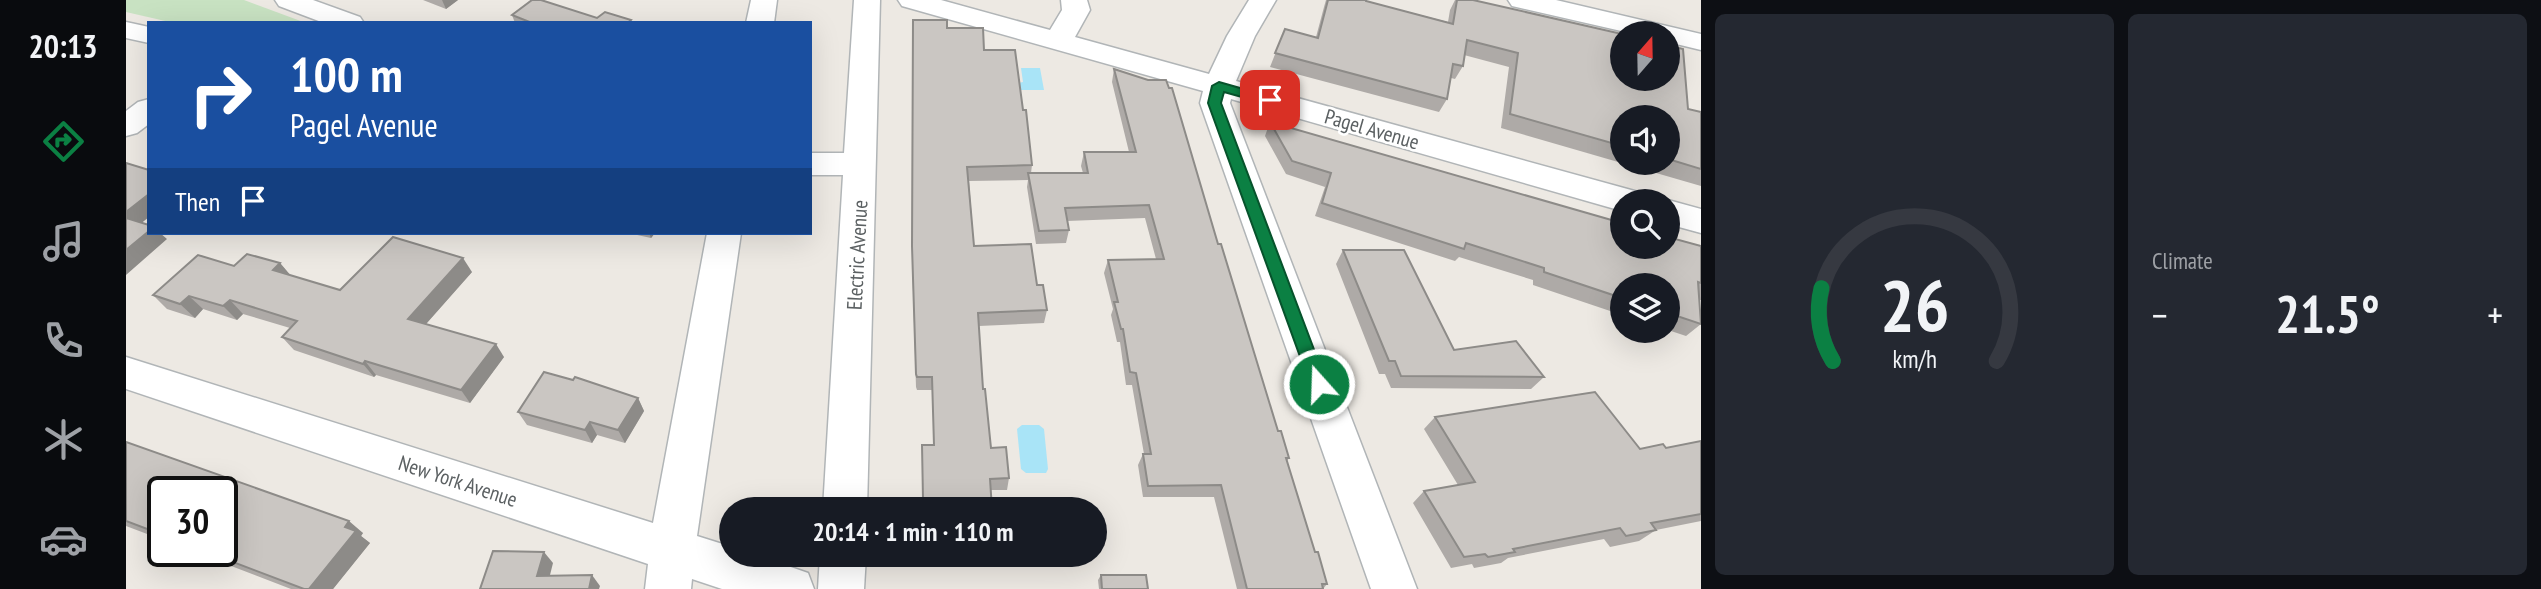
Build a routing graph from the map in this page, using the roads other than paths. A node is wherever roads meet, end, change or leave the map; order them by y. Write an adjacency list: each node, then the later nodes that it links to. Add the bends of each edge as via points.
1 (764, 0): 10 (street)
2 (867, 0): 20 (street, Electric Avenue)
3 (911, 0): 14 (street, Pagel Avenue)
4 (1074, 0): 14 (street, via 1076,10)
5 (1264, 0): 16 (street)
6 (1521, 0): 8 (street)
7 (285, 6): 9 (street)
8 (1631, 12)
9 (342, 21)
10 (760, 21)
11 (126, 30): 12 (street)
12 (147, 35)
13 (1680, 37): 15 (street)
14 (1058, 41): 16 (street, Pagel Avenue)
15 (1701, 41)
16 (1219, 86): 21 (street, Pagel Avenue); 31 (street, via 1215,103)
17 (147, 110): 18 (street)
18 (126, 126)
19 (812, 164): 20 (street)
20 (861, 164): 26 (street, Electric Avenue)
21 (1610, 195)
22 (1680, 215): 23 (street)
23 (1701, 221)
24 (724, 235): 28 (street)
25 (126, 373): 28 (street, New York Avenue)
26 (846, 497)
27 (842, 567): 30 (street)
28 (670, 570): 29 (street, New York Avenue)
29 (791, 589)
30 (841, 589)
31 (1394, 589)

